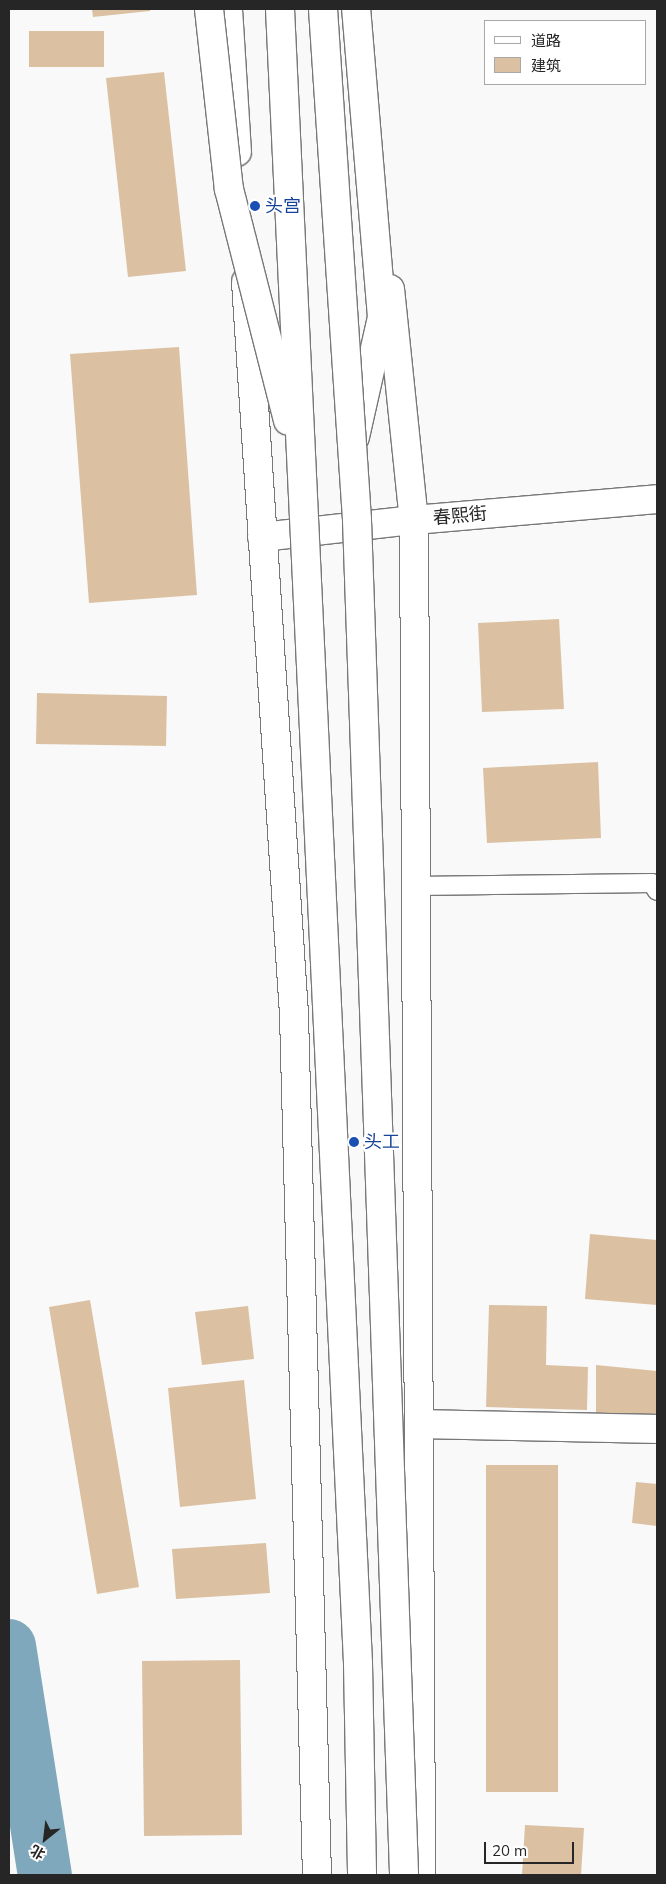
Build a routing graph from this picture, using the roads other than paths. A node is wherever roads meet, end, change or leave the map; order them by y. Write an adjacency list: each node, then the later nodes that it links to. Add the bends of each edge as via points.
1 (209, 9): 8 (main road, bridge, via 229,189)
2 (228, 9): 11 (main road)
3 (280, 9): 8 (main road, bridge)
4 (323, 9): 7 (main road, bridge)
5 (356, 9): 7 (main road, bridge, via 382,317)
6 (361, 9): 10 (main road)
7 (352, 449): 18 (main road, bridge)
8 (303, 478): 17 (main road, bridge, via 358,1664)
9 (657, 499): 10 (main road, 春熙街)
10 (414, 520): 11 (main road, 春熙街); 12 (main road)
11 (262, 537): 16 (main road, via 294,1015)
12 (415, 886): 13 (lane, via 652,883); 14 (main road)
13 (657, 891)
14 (419, 1424): 15 (main road); 19 (main road)
15 (657, 1429)
16 (317, 1875)
17 (362, 1875)
18 (404, 1875)
19 (421, 1875)

